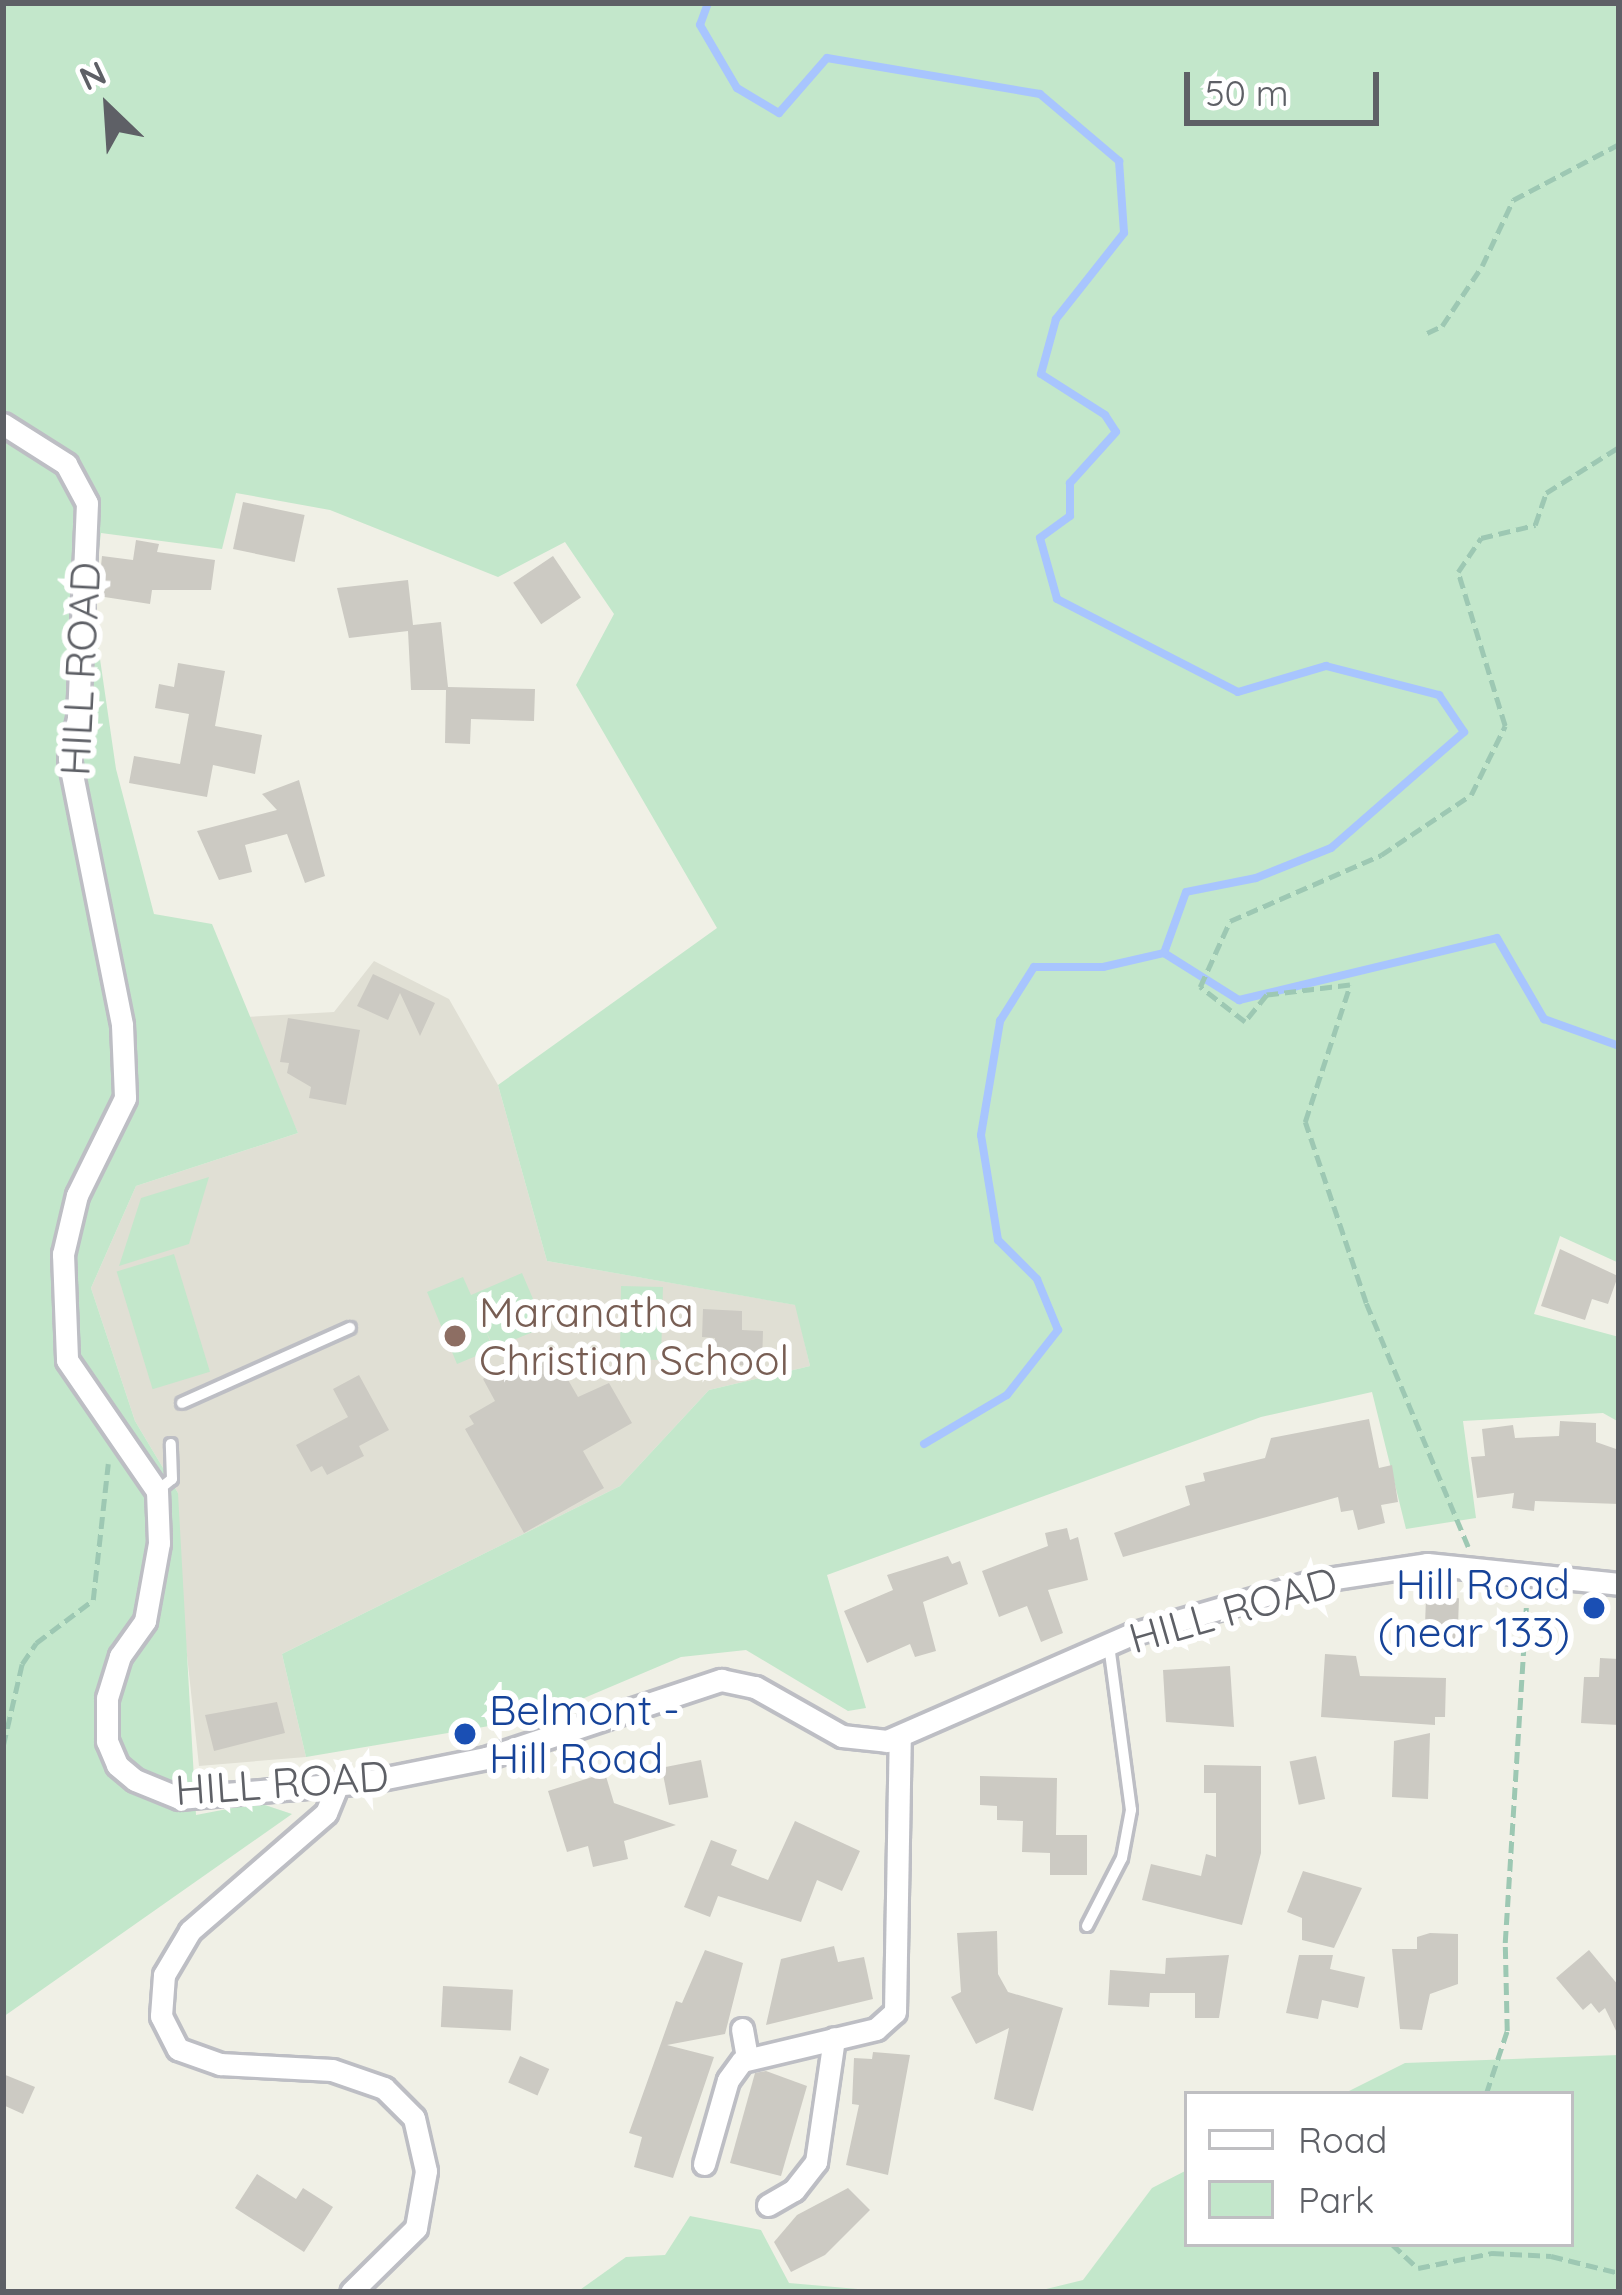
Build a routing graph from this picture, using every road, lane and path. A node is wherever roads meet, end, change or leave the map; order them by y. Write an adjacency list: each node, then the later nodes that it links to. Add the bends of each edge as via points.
1 (1619, 144): 2 (path, via 1513,200 1481,266 1442,326)
2 (1427, 333)
3 (3, 424): 9 (street, HILL ROAD, via 66,464 87,503 78,718 69,759 122,1025 125,1098 77,1195 63,1254 67,1360)
4 (1619, 447): 10 (path, via 1546,493 1535,525 1481,538 1458,572 1505,726 1471,795 1381,855 1230,921 1199,987 1245,1022 1267,995 1350,985 1305,1122 1366,1303 1468,1541)
5 (350, 1328): 6 (lane)
6 (182, 1403)
7 (171, 1444): 9 (lane, via 172,1479)
8 (109, 1458): 15 (path, via 93,1600 36,1643 22,1664)
9 (157, 1491): 16 (street, HILL ROAD, via 159,1543 145,1621 120,1656 107,1697 107,1741 117,1765 156,1793 179,1798)
10 (1467, 1565): 11 (street, HILL ROAD); 13 (street, HILL ROAD, via 1296,1585)
11 (1528, 1573): 12 (street, HILL ROAD); 21 (path, via 1505,1943 1507,2031)
12 (1619, 1584)
13 (1109, 1646): 14 (street, HILL ROAD); 17 (lane, via 1131,1810 1122,1858)
14 (900, 1739): 16 (street, HILL ROAD, via 842,1736 755,1687 708,1681 486,1758); 19 (street, via 897,2007 882,2027)
15 (3, 1746)
16 (337, 1786): 26 (street, via 326,1814 190,1931 164,1975 160,2016 178,2049 220,2064 332,2070 384,2088 414,2118 426,2170 416,2228)
17 (1087, 1926)
18 (742, 2030): 20 (street)
19 (834, 2038): 20 (street); 23 (street, via 816,2162 800,2185)
20 (747, 2057): 22 (street, via 728,2080)
21 (1487, 2091)
22 (704, 2164)
23 (768, 2205)
24 (1395, 2247): 25 (path, via 1418,2268 1492,2253 1551,2256)
25 (1619, 2273)
26 (351, 2292)

